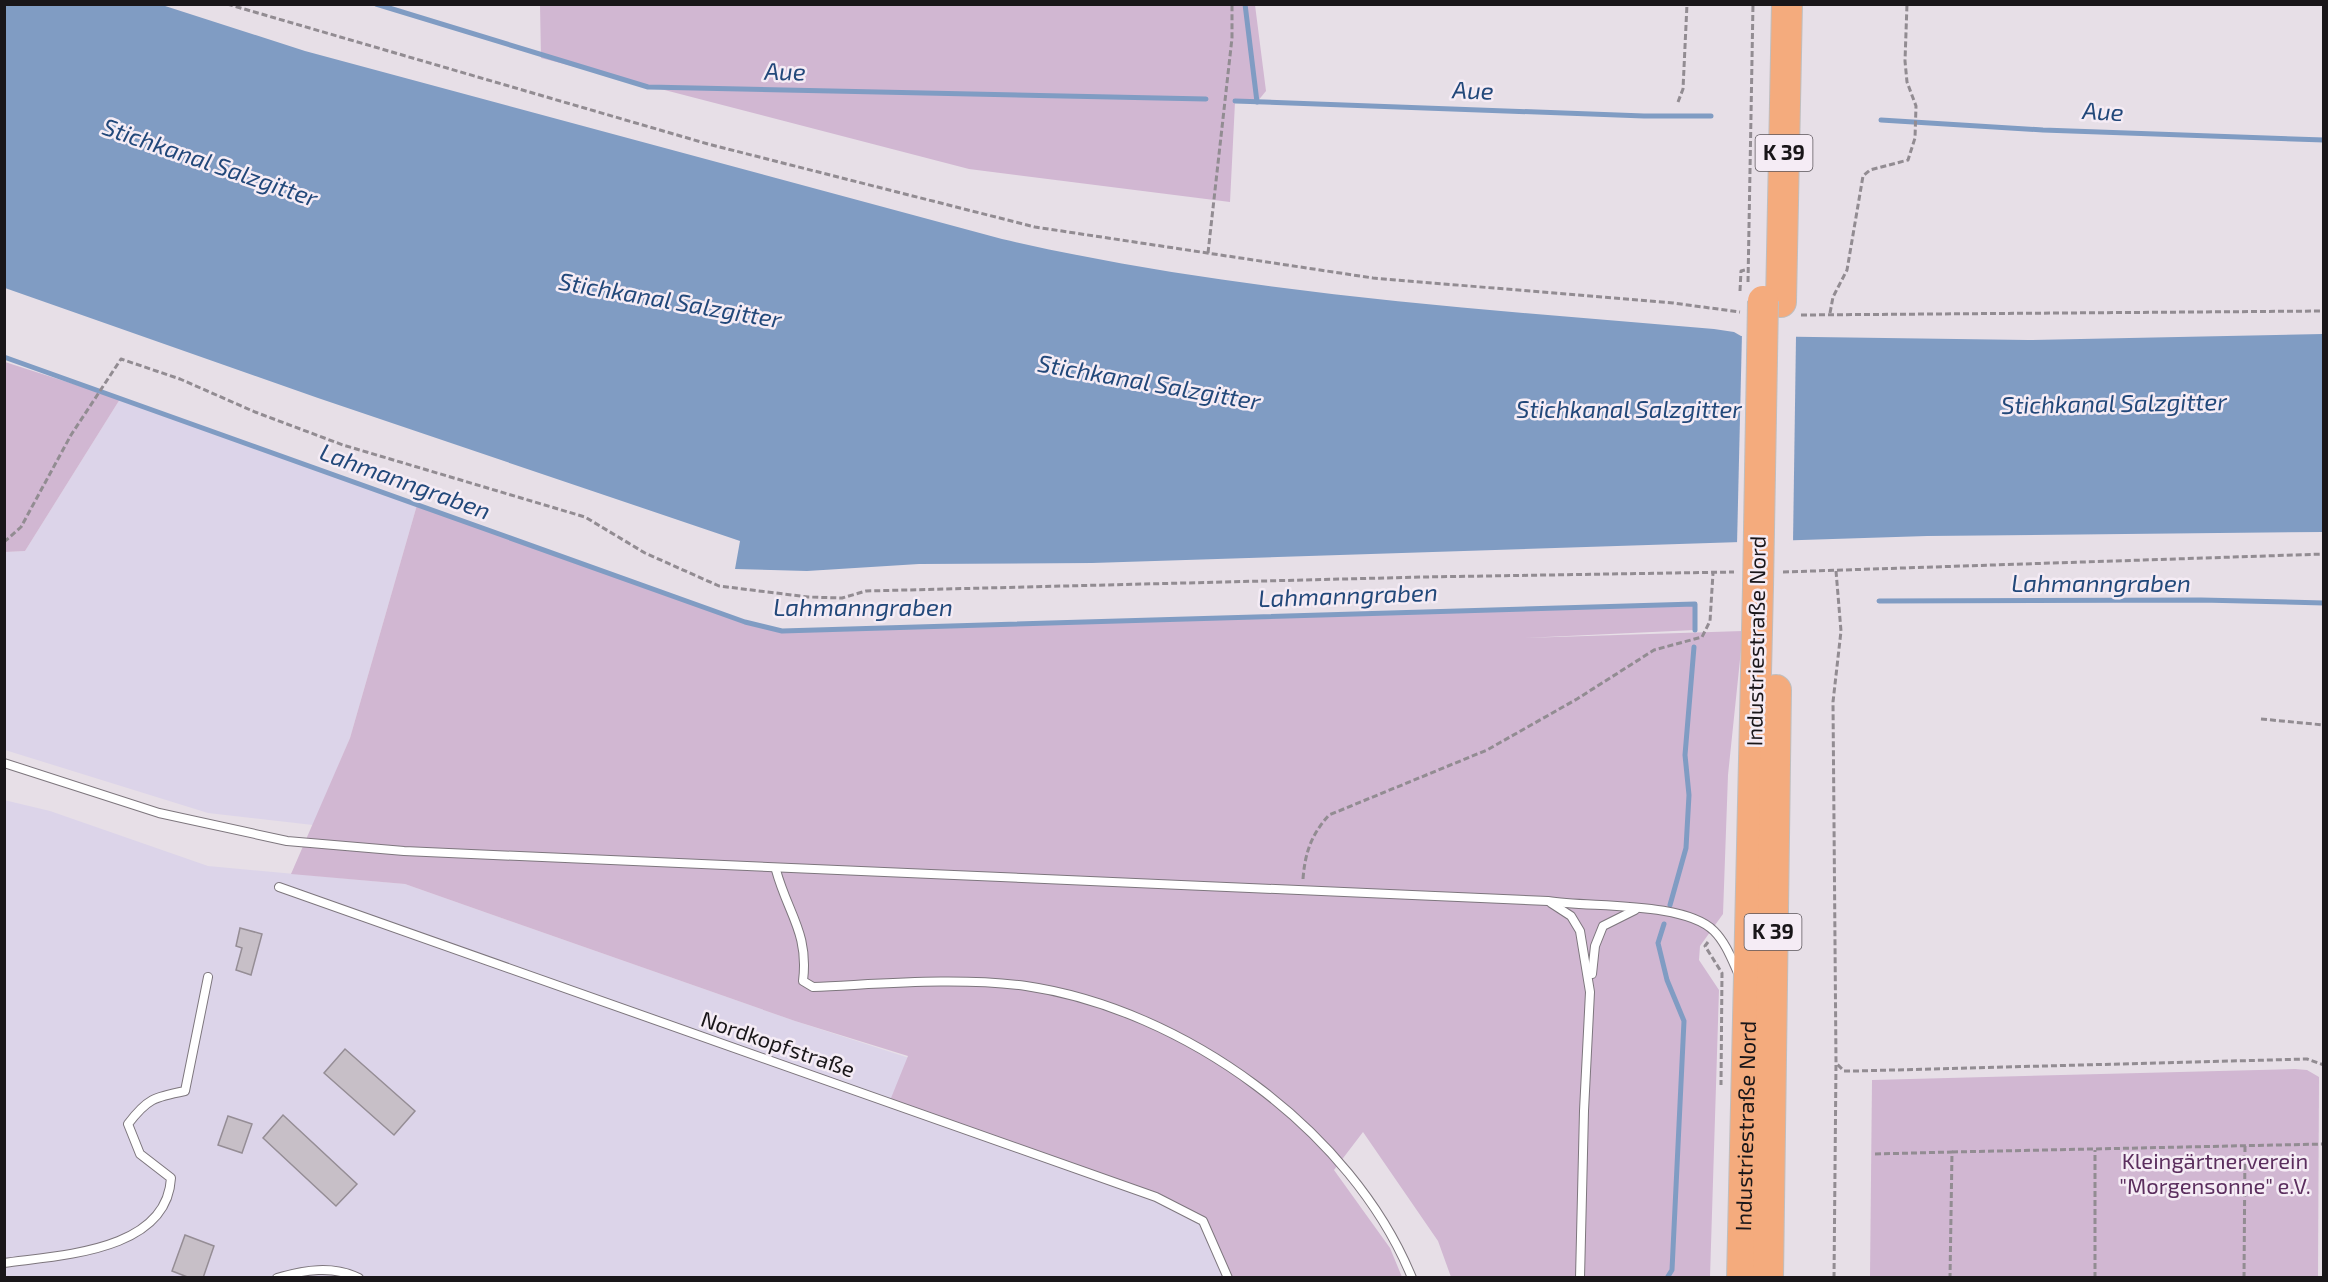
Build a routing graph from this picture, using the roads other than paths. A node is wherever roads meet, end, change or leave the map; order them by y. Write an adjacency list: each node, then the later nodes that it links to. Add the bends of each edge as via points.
1 (1768, 4): 3 (highway, Industriestraße Nord / K 39)
2 (1786, 4): 3 (highway, Industriestraße Nord / K 39)
3 (1764, 298): 4 (highway, Industriestraße Nord / K 39)
4 (1763, 579): 12 (highway, Industriestraße Nord / K 39); 14 (highway, Industriestraße Nord / K 39)
5 (4, 763): 6 (lane, via 159,813 287,841 404,851)
6 (776, 870): 8 (lane); 18 (lane, via 803,939 803,981 813,987 972,983 1027,987 1097,1003 1178,1036 1254,1084 1310,1129 1370,1201 1400,1246)
7 (279, 886): 17 (lane, Nordkopfstraße, via 1156,1197 1203,1221)
8 (1548, 901): 9 (lane); 11 (lane, via 1571,916 1580,931)
9 (1639, 908): 11 (lane, via 1610,921 1598,936); 12 (lane, via 1680,912 1712,929 1724,944)
10 (208, 977): 13 (lane, via 185,1091 162,1095 143,1105 128,1124 140,1154 171,1178 170,1192 146,1228 107,1246)
11 (1590, 992): 19 (lane)
12 (1747, 995): 14 (highway, Industriestraße Nord / K 39)
13 (4, 1263)
14 (1748, 1275)
15 (276, 1278): 16 (lane, via 310,1269 348,1272)
16 (359, 1278)
17 (1228, 1278)
18 (1412, 1278)
19 (1580, 1278)

